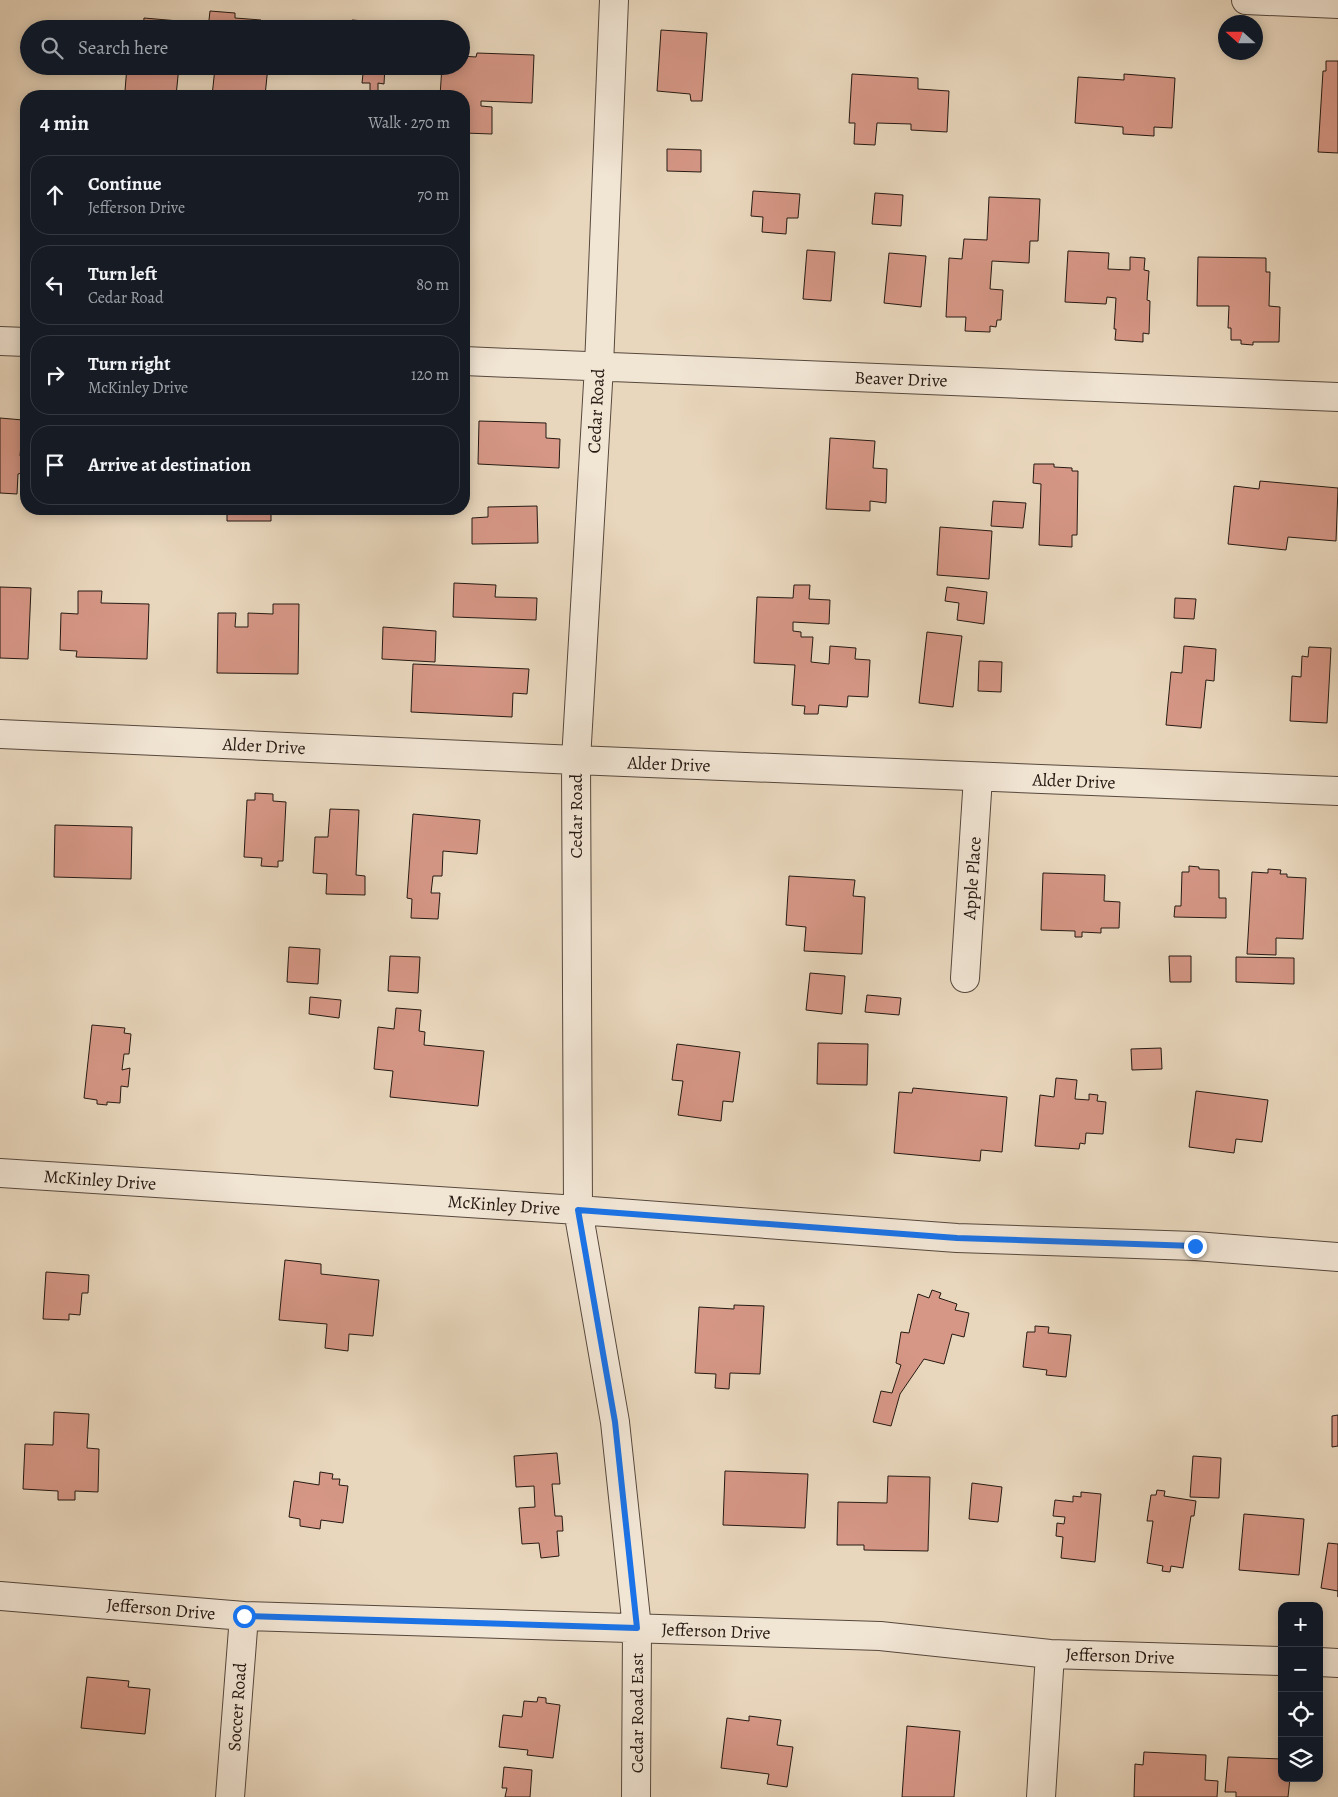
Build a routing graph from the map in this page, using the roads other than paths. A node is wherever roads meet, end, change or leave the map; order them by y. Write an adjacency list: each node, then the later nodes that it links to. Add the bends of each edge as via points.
1 (614, 0): 7 (street, Cedar Road)
2 (1246, 0): 3 (street)
3 (1338, 4)
4 (0, 341): 5 (street)
5 (20, 342)
6 (470, 360): 7 (street, Beaver Drive)
7 (599, 366): 8 (street, Beaver Drive); 10 (street, Cedar Road)
8 (1338, 397)
9 (0, 734): 10 (street, Alder Drive)
10 (576, 760): 11 (street, Alder Drive); 15 (street, Cedar Road)
11 (978, 777): 12 (street, Alder Drive); 13 (street, Apple Place)
12 (1338, 791)
13 (965, 978)
14 (0, 1173): 15 (street, McKinley Drive)
15 (578, 1210): 16 (street, McKinley Drive, via 957,1238 1195,1246); 19 (street, Cedar Road, via 615,1422)
16 (1338, 1257)
17 (0, 1596): 18 (street, Jefferson Drive)
18 (244, 1616): 19 (street, Jefferson Drive); 24 (street, Soccer Road)
19 (637, 1628): 20 (street, Jefferson Drive, via 880,1636); 25 (street, Cedar Road East)
20 (1050, 1654): 21 (street, Jefferson Drive); 26 (street)
21 (1278, 1661)
22 (1323, 1662): 23 (street)
23 (1338, 1663)
24 (230, 1797)
25 (636, 1797)
26 (1041, 1797)

